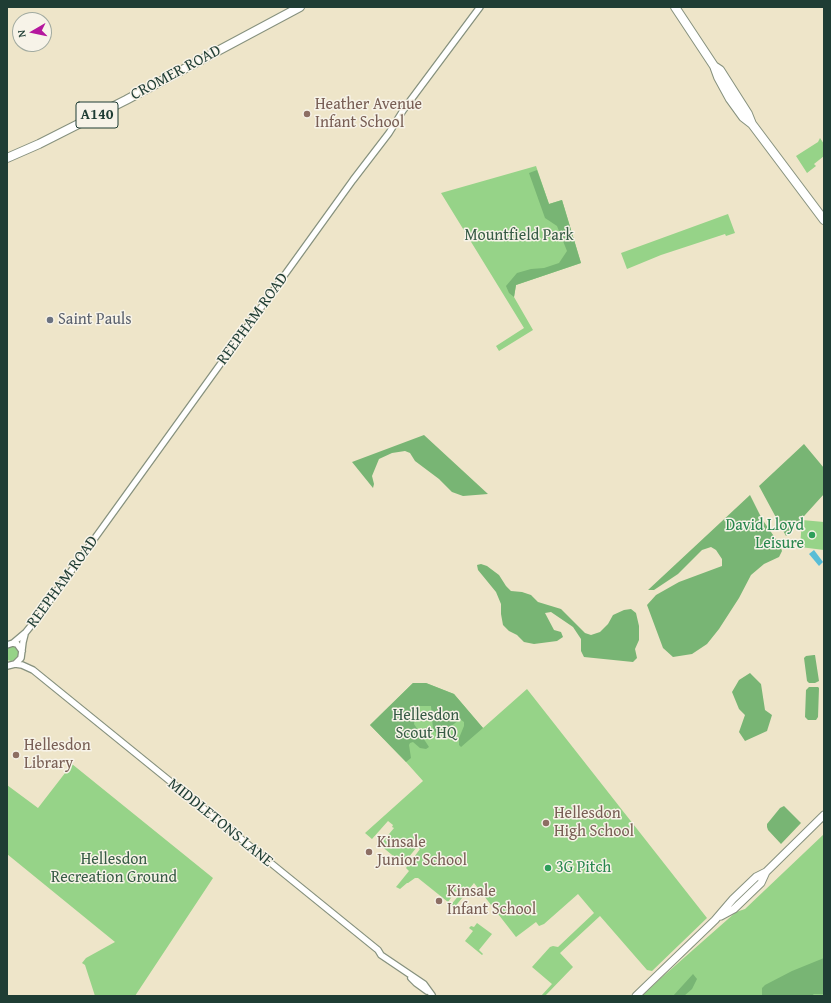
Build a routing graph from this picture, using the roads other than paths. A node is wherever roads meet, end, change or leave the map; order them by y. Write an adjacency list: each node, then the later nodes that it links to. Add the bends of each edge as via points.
1 (300, 7): 4 (highway, CROMER ROAD / A140, via 119,103)
2 (480, 7): 6 (street, REEPHAM ROAD)
3 (675, 7): 5 (highway, via 714,66 730,99 743,117 752,124)
4 (7, 158)
5 (824, 220)
6 (26, 632): 7 (street, REEPHAM ROAD); 8 (street, REEPHAM ROAD)
7 (9, 644): 8 (street, REEPHAM ROAD, via 20,647)
8 (22, 653): 9 (street, REEPHAM ROAD, via 19,661); 10 (street, MIDDLETONS LANE)
9 (11, 664): 10 (street, MIDDLETONS LANE)
10 (33, 670): 12 (street, MIDDLETONS LANE)
11 (824, 815): 13 (main road, via 766,872 756,877 733,899 715,920)
12 (433, 995)
13 (636, 996)

